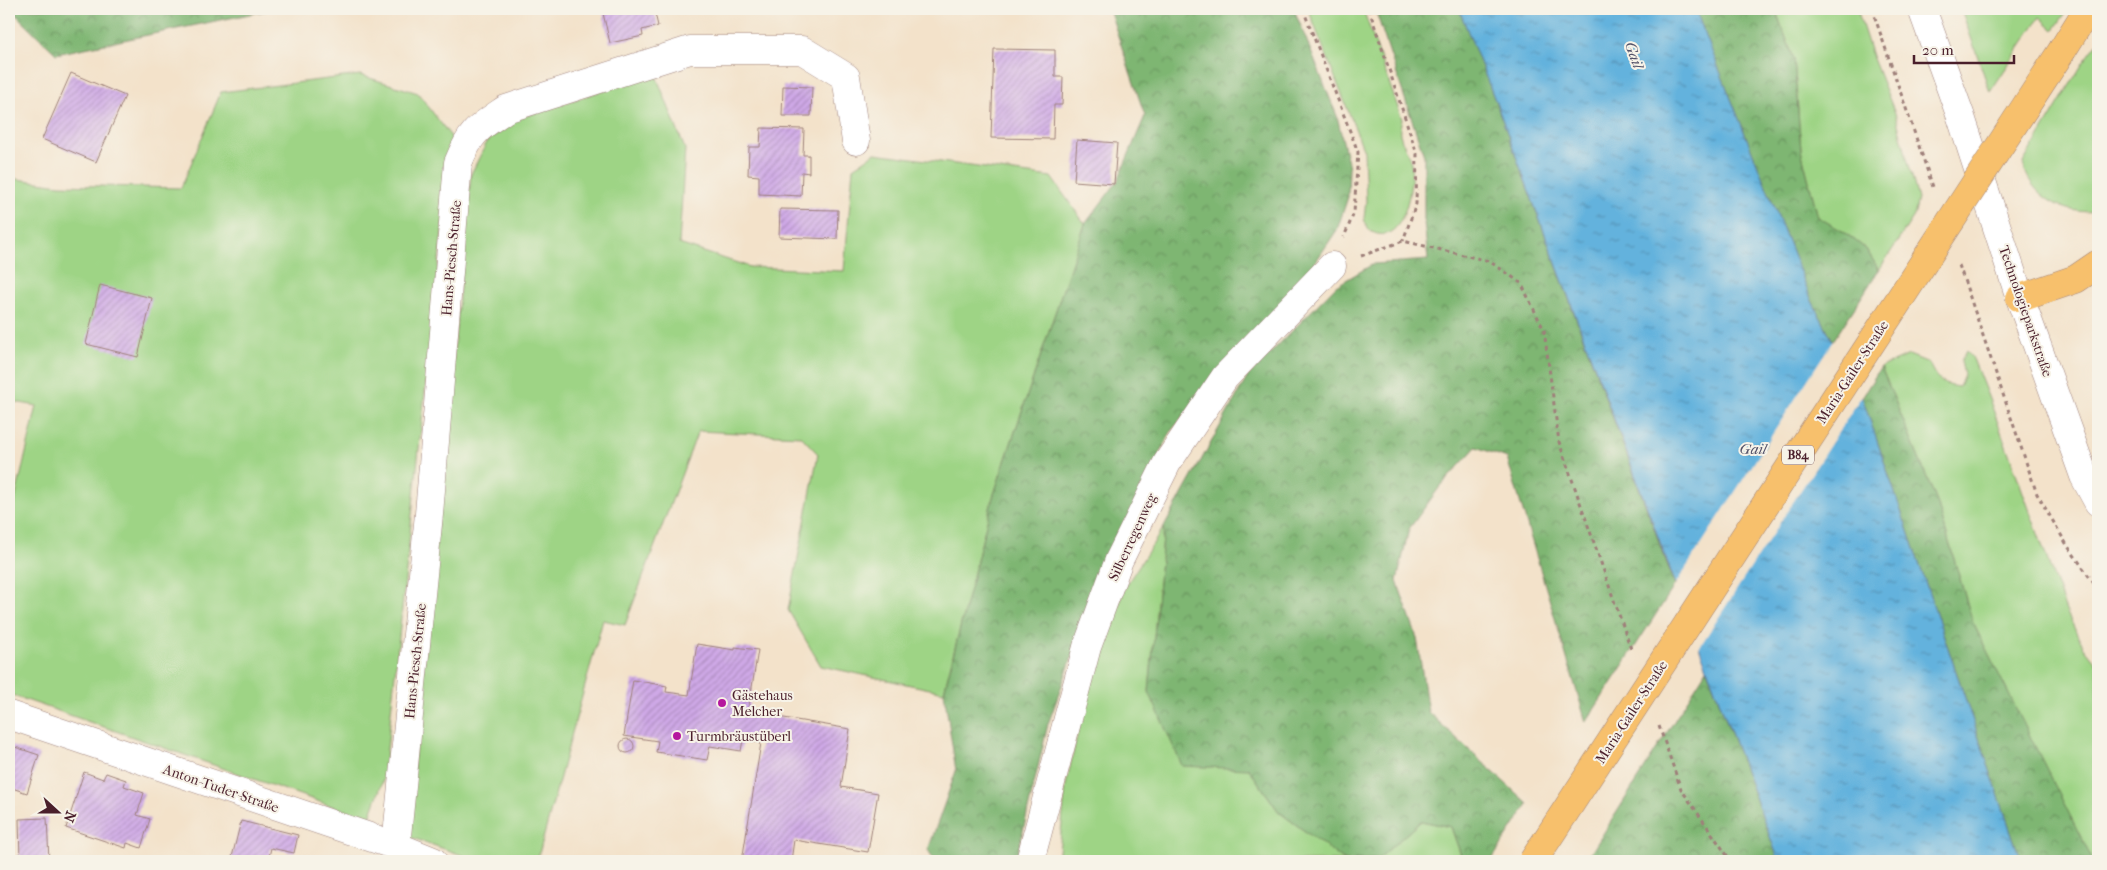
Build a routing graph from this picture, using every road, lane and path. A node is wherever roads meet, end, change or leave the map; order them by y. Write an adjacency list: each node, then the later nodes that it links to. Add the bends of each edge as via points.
1 (1303, 9): 11 (path, via 1358,152 1354,213)
2 (1369, 9): 8 (path, via 1417,154 1416,204)
3 (1872, 9): 7 (path)
4 (1922, 9): 12 (street, Technologieparkstraße)
5 (2088, 9): 21 (main road, Maria-Gailer-Straße / B84, bridge)
6 (856, 141): 18 (street, Hans-Piesch-Straße, via 846,77 802,50 690,50 506,109 481,126 467,141 458,163 430,514)
7 (1936, 196)
8 (1403, 241): 11 (path); 15 (path, via 1489,261 1521,284 1544,330 1559,442)
9 (1958, 261): 14 (path, via 2037,494)
10 (2098, 264): 12 (main road, via 2076,279)
11 (1332, 266): 20 (street, Silberregenweg, via 1225,378 1167,463 1119,560 1087,647)
12 (2020, 298): 13 (street, Technologieparkstraße, via 2084,476)
13 (2098, 502)
14 (2098, 589)
15 (1634, 659)
16 (9, 715): 18 (street, Anton-Tuder-Straße)
17 (1658, 724): 22 (path, via 1681,789)
18 (396, 846): 19 (street, Anton-Tuder-Straße)
19 (433, 861)
20 (1030, 861)
21 (1533, 861)
22 (1731, 861)

